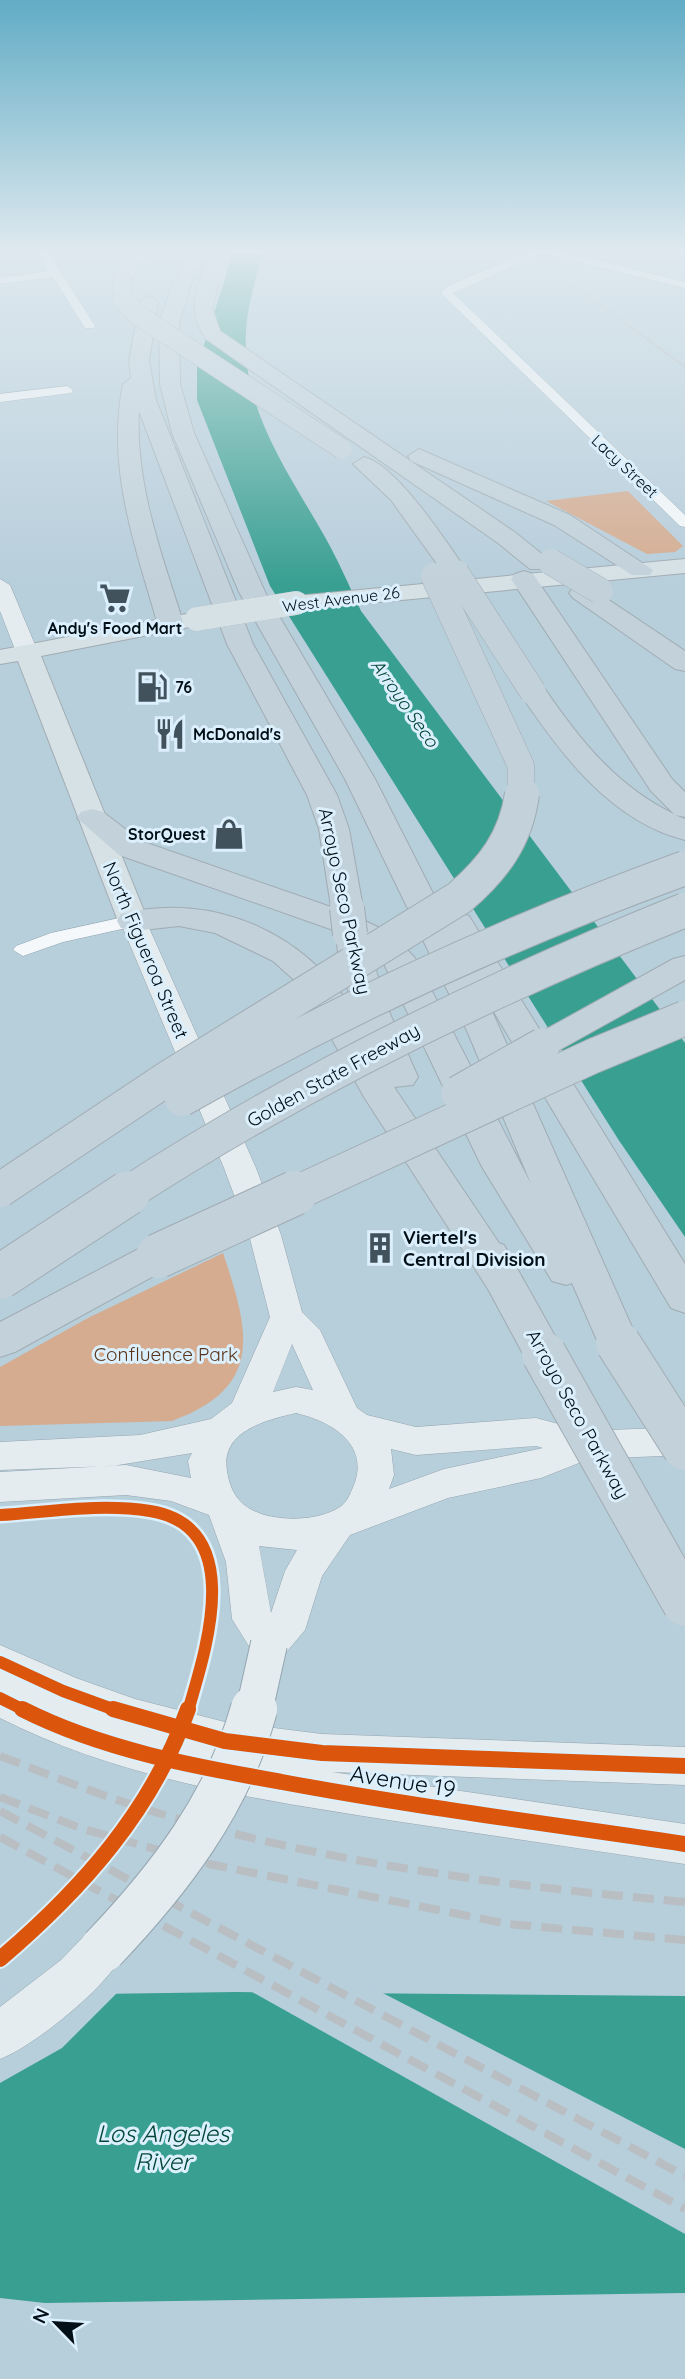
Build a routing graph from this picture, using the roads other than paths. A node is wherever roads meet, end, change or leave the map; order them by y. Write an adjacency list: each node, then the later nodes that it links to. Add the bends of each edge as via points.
1 (139, 361): 16 (highway, via 128,400 130,467); 34 (highway, Arroyo Seco Parkway, via 145,400 240,644 322,795 334,830 359,982 372,1021)
2 (168, 361): 20 (highway, via 183,433 257,602)
3 (208, 361): 13 (highway, bridge, via 381,477 398,495)
4 (249, 361): 8 (highway)
5 (516, 361): 9 (street, Lacy Street)
6 (67, 390): 7 (street)
7 (0, 398)
8 (304, 399): 11 (highway, via 507,538); 12 (highway, via 562,520)
9 (685, 523)
10 (685, 566): 12 (main road, West Avenue 26)
11 (538, 568): 12 (main road, West Avenue 26); 15 (highway); 16 (main road, West Avenue 26, bridge); 21 (highway, via 661,785)
12 (641, 570)
13 (445, 574): 23 (highway, bridge, via 564,739 602,782 641,810); 30 (highway, bridge, via 521,766 521,813 501,856 448,906 171,1076)
14 (0, 585): 18 (main road, North Figueroa Street)
15 (591, 592): 17 (highway); 19 (highway)
16 (171, 625): 18 (main road, West Avenue 26)
17 (674, 626)
18 (13, 654): 22 (main road, North Figueroa Street)
19 (685, 663)
20 (360, 779): 35 (highway, via 404,838); 38 (highway, via 486,1033)
21 (685, 807)
22 (92, 818): 26 (main road, North Figueroa Street); 38 (highway, via 131,848 359,928 398,958 501,1167 570,1277)
23 (685, 831)
24 (685, 868): 31 (highway, bridge, via 510,936 388,990 223,1075)
25 (685, 910): 33 (highway, Golden State Freeway, bridge, via 539,971 343,1068 175,1163)
26 (133, 921): 27 (street, via 58,937); 34 (highway, via 171,916 207,921 273,946 301,966 328,997 381,1096); 36 (main road, North Figueroa Street, via 240,1168 265,1235)
27 (23, 950)
28 (685, 966): 32 (highway, bridge)
29 (685, 1018): 32 (highway, bridge)
30 (0, 1190)
31 (0, 1208)
32 (158, 1256): 37 (highway)
33 (0, 1277)
34 (502, 1279): 48 (highway, Arroyo Seco Parkway, bridge)
35 (685, 1298)
36 (287, 1317): 39 (main road, North Figueroa Street, via 308,1339 317,1366); 40 (main road, via 273,1342 264,1375)
37 (0, 1341)
38 (617, 1341): 43 (highway, bridge)
39 (351, 1420): 40 (main road, via 320,1404 296,1400 274,1402); 42 (main road, via 416,1441 536,1432); 47 (main road, via 371,1445 376,1464 372,1488)
40 (233, 1421): 44 (main road, via 189,1441 149,1449); 46 (main road, via 210,1447 205,1465)
41 (685, 1441): 42 (main road)
42 (585, 1445): 47 (main road, via 541,1464 444,1484)
43 (685, 1448)
44 (0, 1456)
45 (0, 1487): 46 (main road, via 126,1480 173,1487)
46 (223, 1510): 47 (main road, via 252,1529 276,1535 307,1534); 49 (main road, via 245,1562 252,1619)
47 (345, 1523): 49 (main road, via 304,1571 291,1618)
48 (685, 1604)
49 (268, 1644): 54 (main road, bridge, via 247,1732 217,1802 187,1849 145,1907 77,1976)
50 (0, 1662): 52 (main road, Avenue 19, via 135,1717 225,1741 322,1754)
51 (0, 1698): 53 (main road, Avenue 19, via 107,1744 204,1768)
52 (685, 1766)
53 (685, 1844)
54 (0, 2036)

